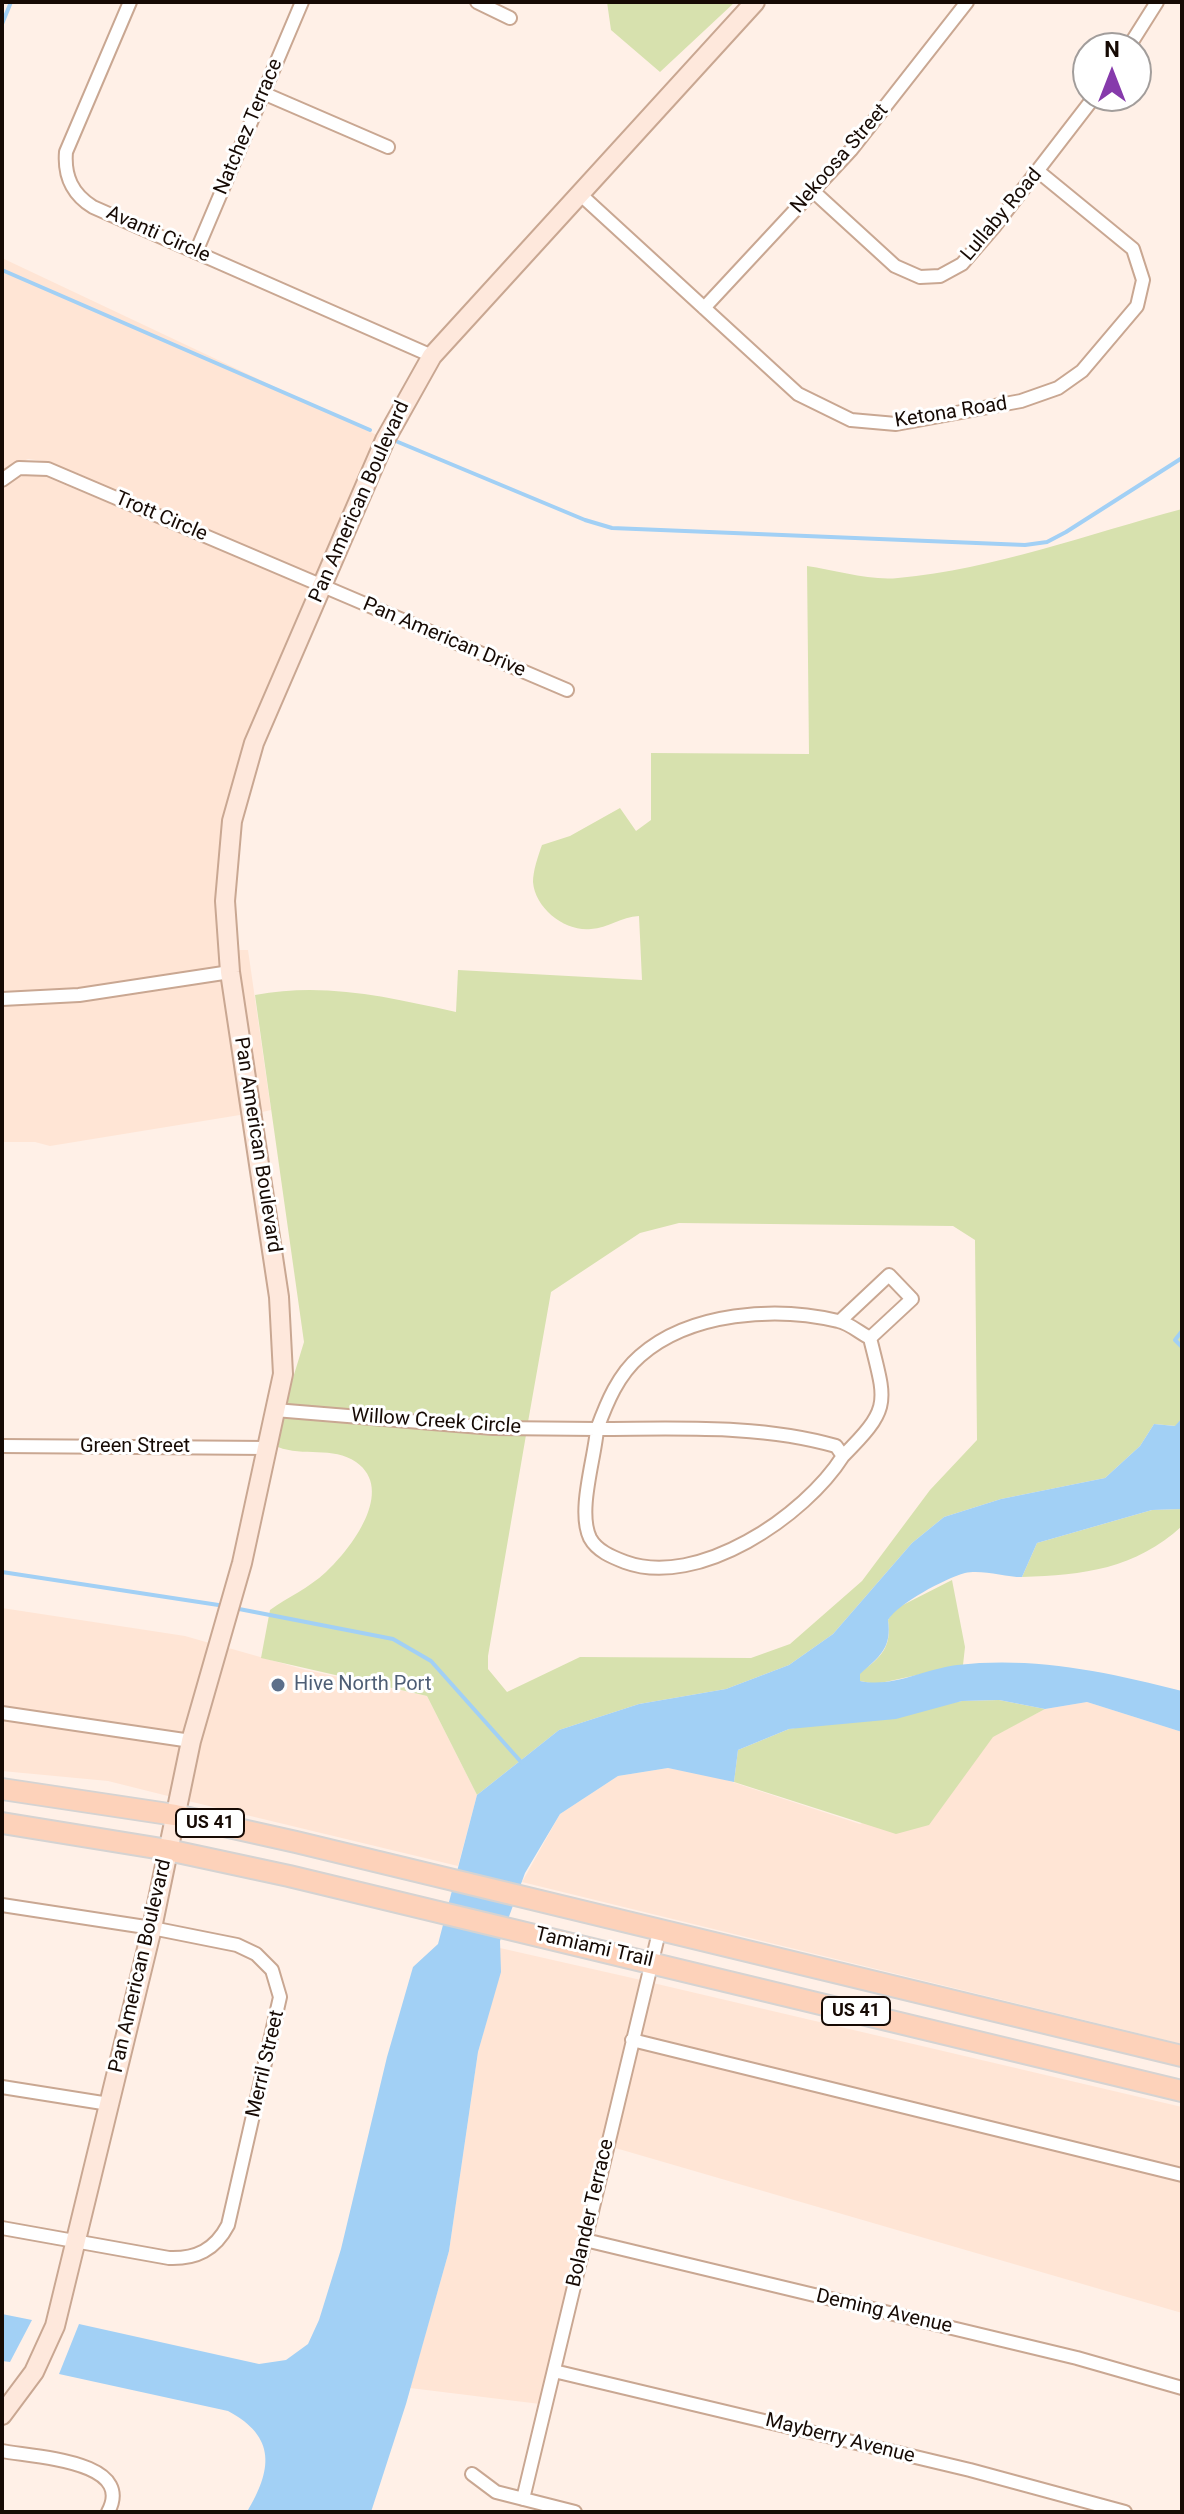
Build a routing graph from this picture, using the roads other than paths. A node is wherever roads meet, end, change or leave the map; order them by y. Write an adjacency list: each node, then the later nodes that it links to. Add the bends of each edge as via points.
1 (130, 2): 15 (street, Avanti Circle, via 72,135 67,175 93,207)
2 (302, 2): 9 (street, Natchez Terrace)
3 (477, 2): 7 (street)
4 (755, 2): 14 (street, Pan American Boulevard)
5 (967, 2): 13 (street, Nekoosa Street, via 899,92)
6 (1157, 2): 8 (street)
7 (510, 18)
8 (1138, 32)
9 (263, 93): 11 (street); 15 (street, Natchez Terrace)
10 (1083, 112): 12 (street, Lullaby Road)
11 (388, 147)
12 (1039, 172): 13 (street, Lullaby Road, via 962,264 932,278 895,266); 16 (street, Ketona Road, via 1127,242 1139,260 1143,280 1137,306 1091,362 1043,395 908,423 851,420 798,394)
13 (813, 191): 16 (street, Nekoosa Street)
14 (581, 195): 16 (street, Ketona Road); 17 (street, Pan American Boulevard)
15 (196, 252): 17 (street, Avanti Circle)
16 (704, 308)
17 (432, 356): 19 (street, Pan American Boulevard, via 385,440)
18 (2, 480): 19 (street, Trott Circle, via 19,468 48,469)
19 (321, 586): 20 (street, Pan American Drive); 21 (street, Pan American Boulevard, via 238,789 226,859)
20 (567, 690)
21 (230, 972): 22 (street, via 79,995); 25 (street, Pan American Boulevard, via 283,1329 283,1374)
22 (2, 999)
23 (840, 1321): 24 (street); 24 (street, via 889,1275 912,1299); 26 (street, via 751,1313 695,1323 640,1356 612,1391)
24 (870, 1338): 29 (street, via 883,1393 875,1423)
25 (275, 1410): 26 (street, Willow Creek Circle, via 493,1428); 28 (street, Pan American Boulevard)
26 (597, 1429): 29 (street, Willow Creek Circle, via 736,1430 809,1438 836,1446); 29 (street, via 589,1482 590,1539 607,1556 668,1569 719,1557 769,1526 827,1481)
27 (2, 1446): 28 (street, Green Street)
28 (268, 1448): 31 (street, Pan American Boulevard)
29 (843, 1456)
30 (2, 1713): 31 (street)
31 (191, 1741): 33 (street, Pan American Boulevard)
32 (2, 1789): 33 (main road, Tamiami Trail / US 41)
33 (175, 1815): 35 (street, Pan American Boulevard); 38 (main road, Tamiami Trail / US 41)
34 (2, 1823): 35 (main road, Tamiami Trail / US 41)
35 (168, 1850): 37 (street, Pan American Boulevard); 39 (main road, Tamiami Trail / US 41)
36 (2, 1905): 37 (street, Merril Street)
37 (152, 1928): 44 (street, Pan American Boulevard); 47 (street, Merril Street, via 237,1945 264,1960 280,1987 276,2029 228,2225 213,2246 181,2258)
38 (660, 1928): 39 (street, Bolander Terrace); 41 (main road, Tamiami Trail / US 41)
39 (652, 1962): 40 (street, Bolander Terrace); 43 (main road, Tamiami Trail / US 41)
40 (632, 2040): 45 (street); 48 (street, Bolander Terrace)
41 (1182, 2056)
42 (2, 2087): 44 (street)
43 (1182, 2091)
44 (109, 2104): 47 (street, Pan American Boulevard)
45 (1182, 2175)
46 (2, 2228): 47 (street, Merril Street)
47 (78, 2240): 51 (street, Pan American Boulevard, via 48,2344)
48 (585, 2240): 49 (street, Bolander Terrace); 50 (street, Deming Avenue)
49 (554, 2371): 54 (street, Bolander Terrace); 57 (street, Mayberry Avenue)
50 (1182, 2388)
51 (2, 2415)
52 (2, 2451): 55 (street, via 98,2472 112,2488)
53 (472, 2474): 54 (street, via 488,2488)
54 (523, 2499): 56 (street)
55 (108, 2512)
56 (575, 2512)
57 (1125, 2512)

